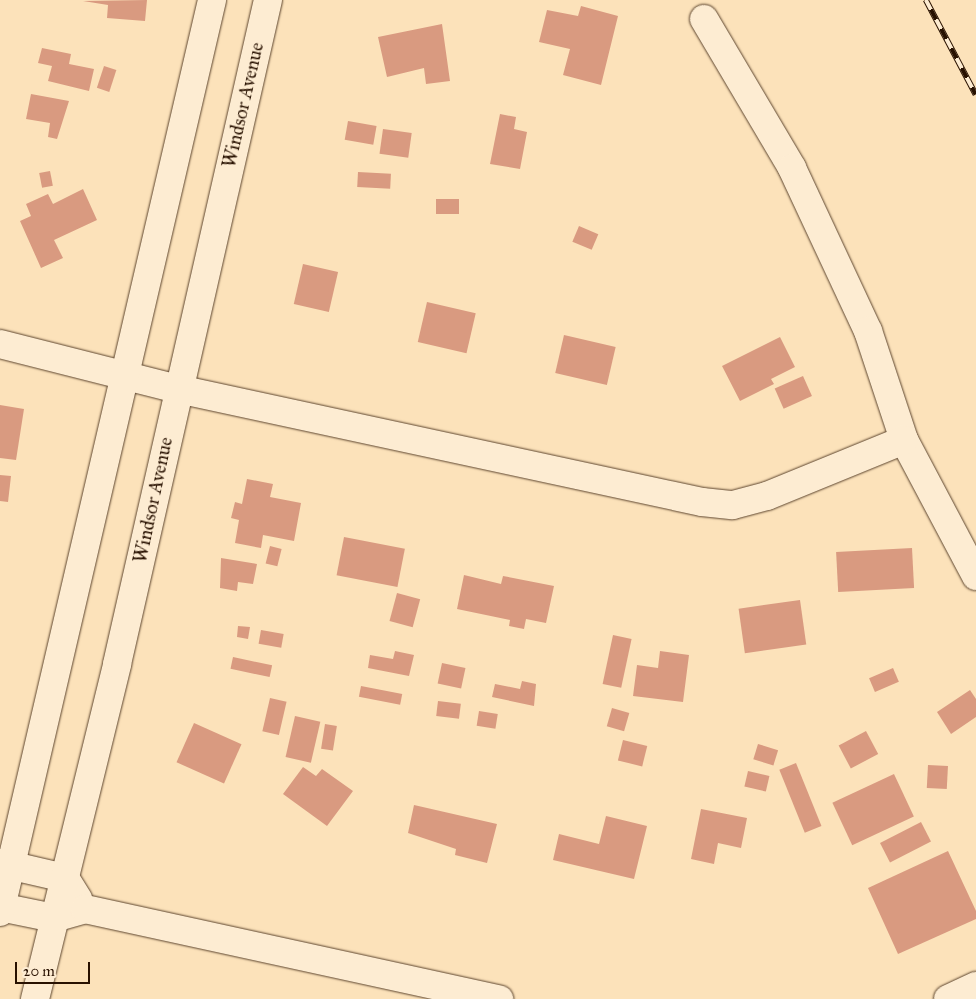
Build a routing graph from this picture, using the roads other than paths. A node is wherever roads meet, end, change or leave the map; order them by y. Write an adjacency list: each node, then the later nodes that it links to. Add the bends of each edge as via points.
1 (212, 0): 5 (street)
2 (268, 0): 6 (street, Windsor Avenue)
3 (704, 19): 7 (street, via 792,168 868,331)
4 (0, 344): 5 (street)
5 (125, 376): 6 (street); 9 (street)
6 (178, 388): 7 (street, via 692,500 733,505 767,496); 10 (street, Windsor Avenue, via 117,664)
7 (904, 440): 8 (street)
8 (976, 576)
9 (5, 864): 10 (street); 11 (street)
10 (65, 878): 12 (street); 13 (street, Windsor Avenue)
11 (0, 909): 13 (street)
12 (85, 909): 13 (street); 16 (street)
13 (54, 918): 15 (street, Windsor Avenue)
14 (976, 986): 17 (street)
15 (35, 999)
16 (499, 999)
17 (948, 999)

